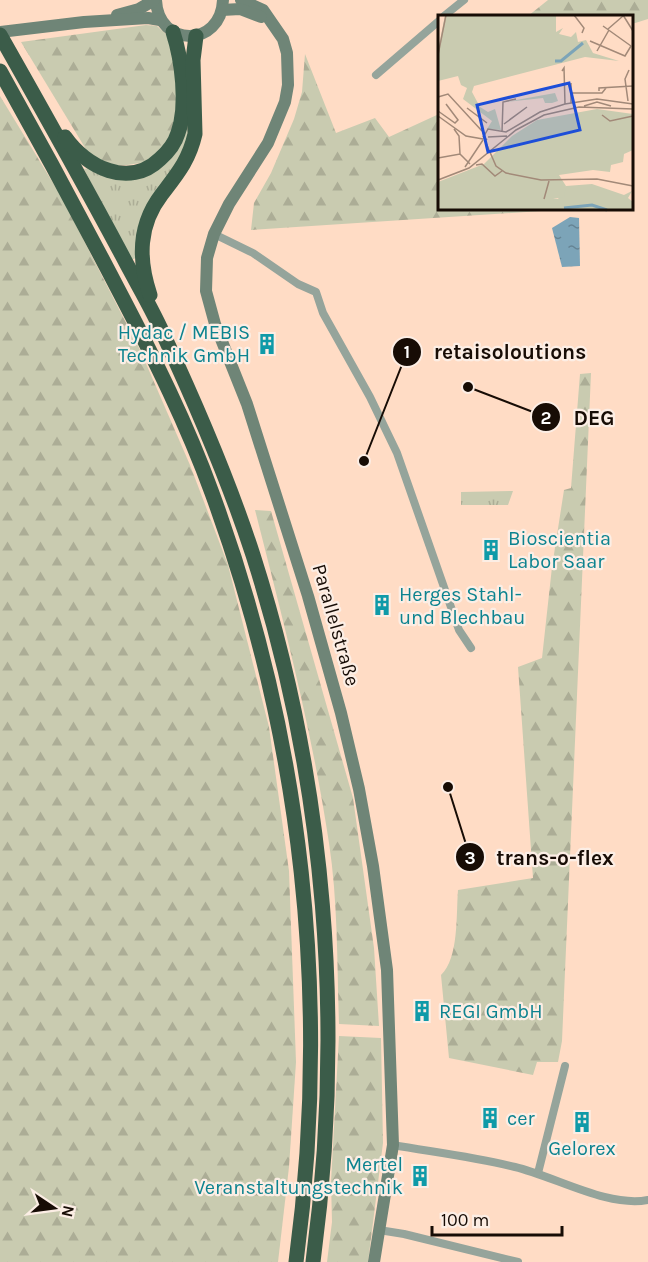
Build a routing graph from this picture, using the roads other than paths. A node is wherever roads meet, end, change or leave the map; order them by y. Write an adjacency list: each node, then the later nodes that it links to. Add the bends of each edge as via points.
1 (155, 0): 6 (street); 7 (street, via 110,18)
2 (241, 0): 9 (street, Parallelstraße, via 263,10)
3 (464, 0): 4 (street)
4 (453, 4)
5 (223, 5): 9 (street, via 253,13); 12 (street, via 214,26)
6 (160, 20): 7 (street); 10 (street)
7 (84, 22): 11 (street)
8 (438, 22): 14 (street)
9 (277, 30): 16 (street, Parallelstraße, via 288,53 285,102 268,143)
10 (173, 32): 12 (street); 15 (highway, via 179,52 182,121 168,151 142,171 116,173 88,161 72,146)
11 (0, 34): 15 (highway)
12 (196, 36): 17 (highway, via 193,145 182,169 150,211 141,246 147,284)
13 (0, 71): 24 (highway, via 125,302 187,432 235,560 268,675 298,841 310,969 309,1120)
14 (376, 75)
15 (27, 83): 17 (highway)
16 (214, 234): 18 (street, via 316,292 323,313 397,453 459,630); 20 (street, Parallelstraße, via 207,258 208,305 247,405 308,596 359,789 374,866 387,970)
17 (164, 334): 25 (highway, via 205,427 252,554 287,677 308,781 322,896 329,1057)
18 (471, 648)
19 (565, 1066): 21 (street)
20 (393, 1144): 21 (street); 23 (street, Parallelstraße)
21 (538, 1173): 22 (street, via 587,1192)
22 (648, 1200)
23 (379, 1230): 26 (street, Parallelstraße); 27 (street)
24 (296, 1262)
25 (314, 1262)
26 (374, 1262)
27 (518, 1262)

